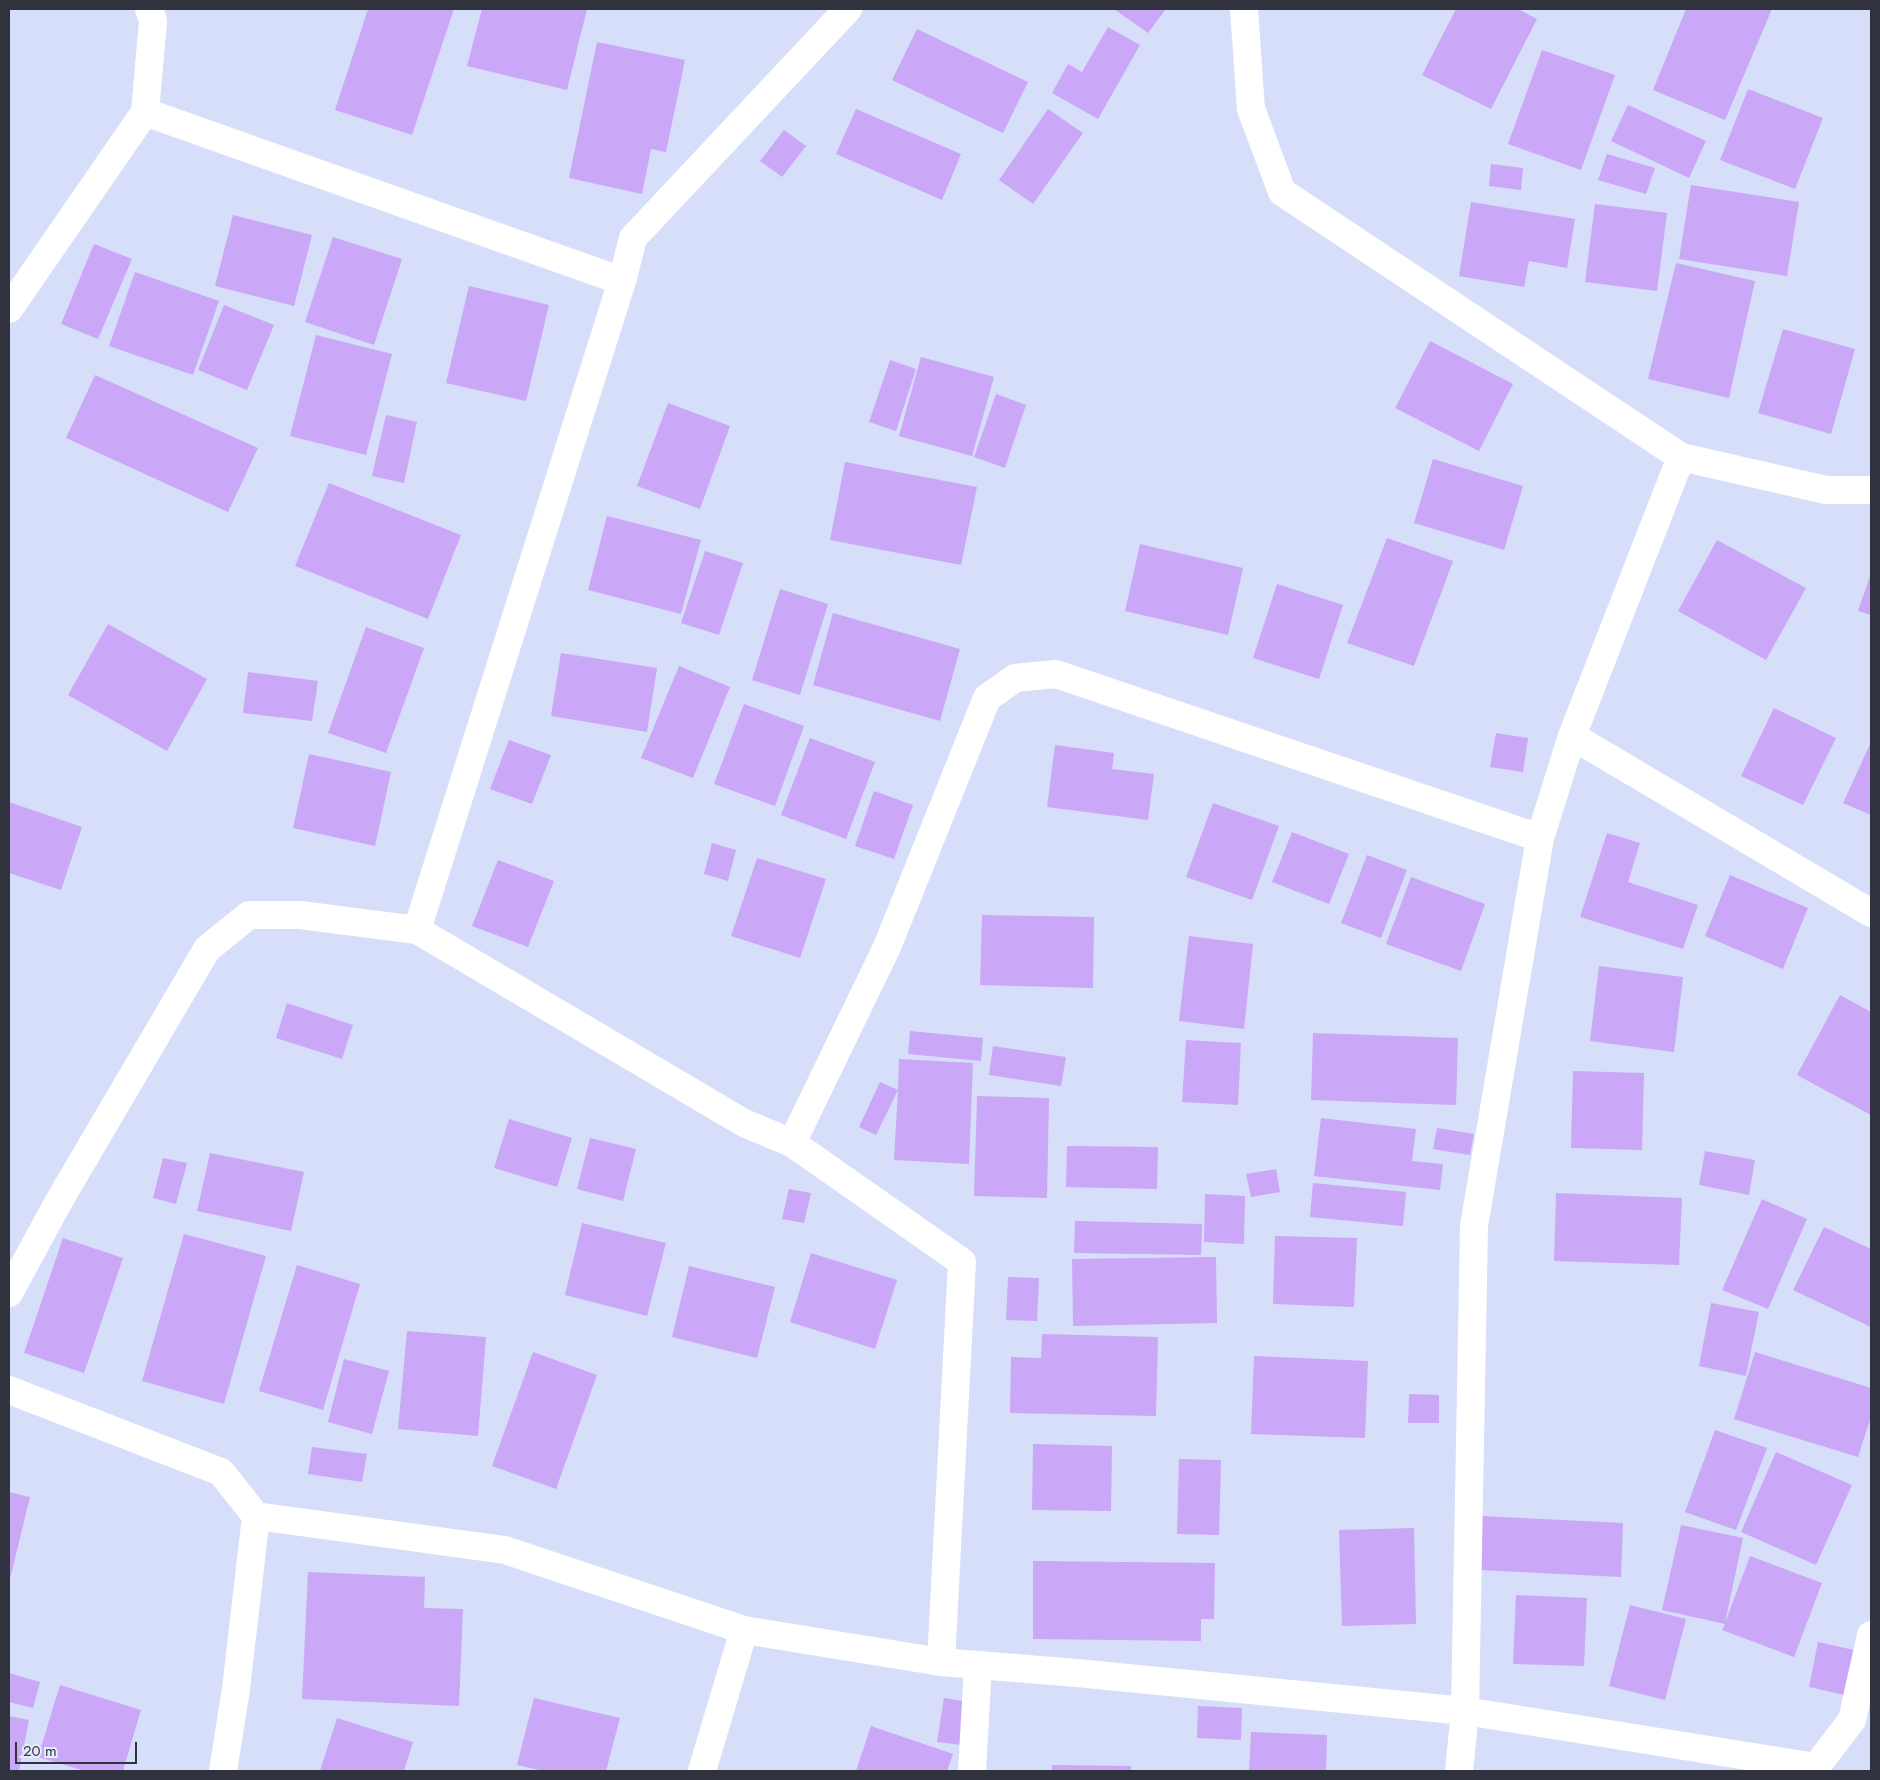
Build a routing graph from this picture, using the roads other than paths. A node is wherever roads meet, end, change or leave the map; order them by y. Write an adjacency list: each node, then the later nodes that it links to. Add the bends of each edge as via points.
1 (149, 9): 4 (street, via 153,21)
2 (848, 9): 5 (street, via 633,238)
3 (1244, 9): 7 (street, via 1250,110 1282,192)
4 (145, 112): 5 (street); 6 (street)
5 (622, 281): 12 (street)
6 (9, 308)
7 (1681, 458): 8 (street, via 1826,490); 9 (street)
8 (1871, 490)
9 (1572, 736): 10 (street); 11 (street)
10 (1540, 838): 13 (street, via 1056,674 1015,678 986,698 887,947); 21 (street, via 1474,1226)
11 (1871, 914)
12 (417, 930): 13 (street, via 744,1123); 14 (street, via 300,915 249,915 207,949 64,1192)
13 (792, 1143): 19 (street, via 962,1262)
14 (9, 1293)
15 (9, 1390): 16 (street, via 221,1472)
16 (256, 1516): 17 (street, via 505,1550); 22 (street)
17 (744, 1630): 19 (street); 23 (street)
18 (1871, 1635): 21 (street, via 1852,1720 1816,1767)
19 (940, 1662): 20 (street)
20 (978, 1666): 21 (street); 24 (street)
21 (1465, 1711): 25 (street)
22 (223, 1771)
23 (702, 1771)
24 (972, 1771)
25 (1459, 1771)

